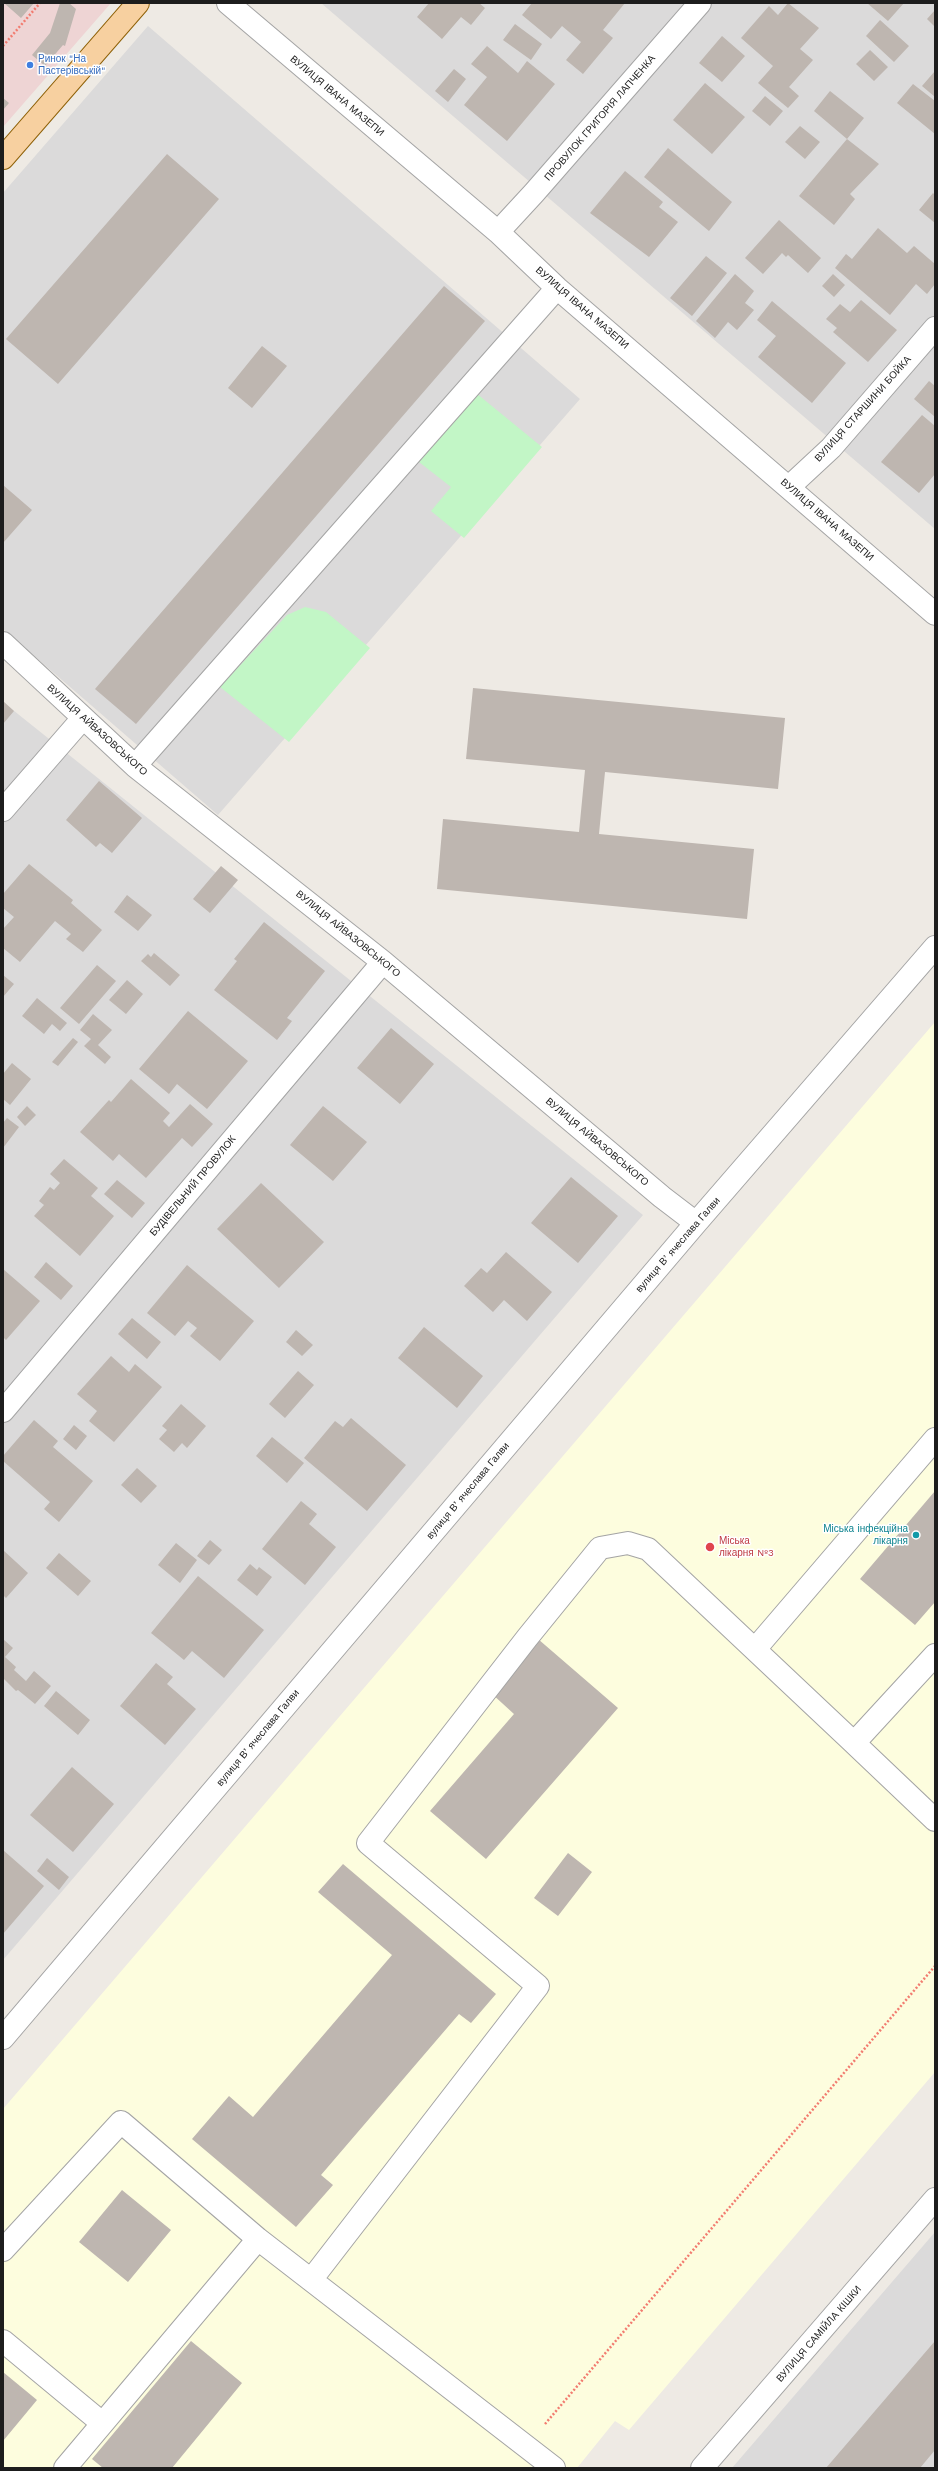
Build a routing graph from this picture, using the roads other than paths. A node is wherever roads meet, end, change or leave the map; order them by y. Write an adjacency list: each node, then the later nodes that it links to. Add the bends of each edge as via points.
1 (138, 3): 4 (main road)
2 (228, 3): 5 (street, ВУЛИЦЯ ІВАНА МАЗЕПИ)
3 (700, 3): 5 (street, ПРОВУЛОК ГРИГОРІЯ ЛАПЧЕНКА)
4 (3, 158)
5 (498, 232): 6 (street, ВУЛИЦЯ ІВАНА МАЗЕПИ)
6 (557, 288): 8 (street, ВУЛИЦЯ ІВАНА МАЗЕПИ); 12 (street)
7 (935, 328): 8 (street, ВУЛИЦЯ СТАРШИНИ БОЙКА, via 831,448)
8 (789, 487): 9 (street, ВУЛИЦЯ ІВАНА МАЗЕПИ)
9 (935, 614)
10 (3, 643): 11 (street, ВУЛИЦЯ АЙВАЗОВСЬКОГО)
11 (83, 718): 12 (street, ВУЛИЦЯ АЙВАЗОВСЬКОГО); 13 (street)
12 (135, 766): 15 (street, ВУЛИЦЯ АЙВАЗОВСЬКОГО)
13 (3, 810)
14 (935, 947): 16 (street, вулиця Вʼячеслава Галви)
15 (383, 962): 16 (street, ВУЛИЦЯ АЙВАЗОВСЬКОГО); 17 (street, БУДІВЕЛЬНИЙ ПРОВУЛОК)
16 (696, 1223): 23 (street, вулиця Вʼячеслава Галви)
17 (3, 1411)
18 (935, 1439): 19 (street)
19 (756, 1648): 21 (street); 27 (street, via 648,1549 628,1543 600,1548 368,1843 538,1986)
20 (935, 1655): 21 (street)
21 (854, 1743): 22 (street)
22 (935, 1820)
23 (3, 2038)
24 (935, 2199): 32 (street, ВУЛИЦЯ САМІЙЛА КІШКИ)
25 (258, 2239): 26 (street, via 121,2122); 27 (street); 29 (street)
26 (3, 2250)
27 (311, 2280): 31 (street)
28 (3, 2342): 29 (street)
29 (102, 2423): 30 (street)
30 (65, 2468)
31 (554, 2468)
32 (702, 2468)

